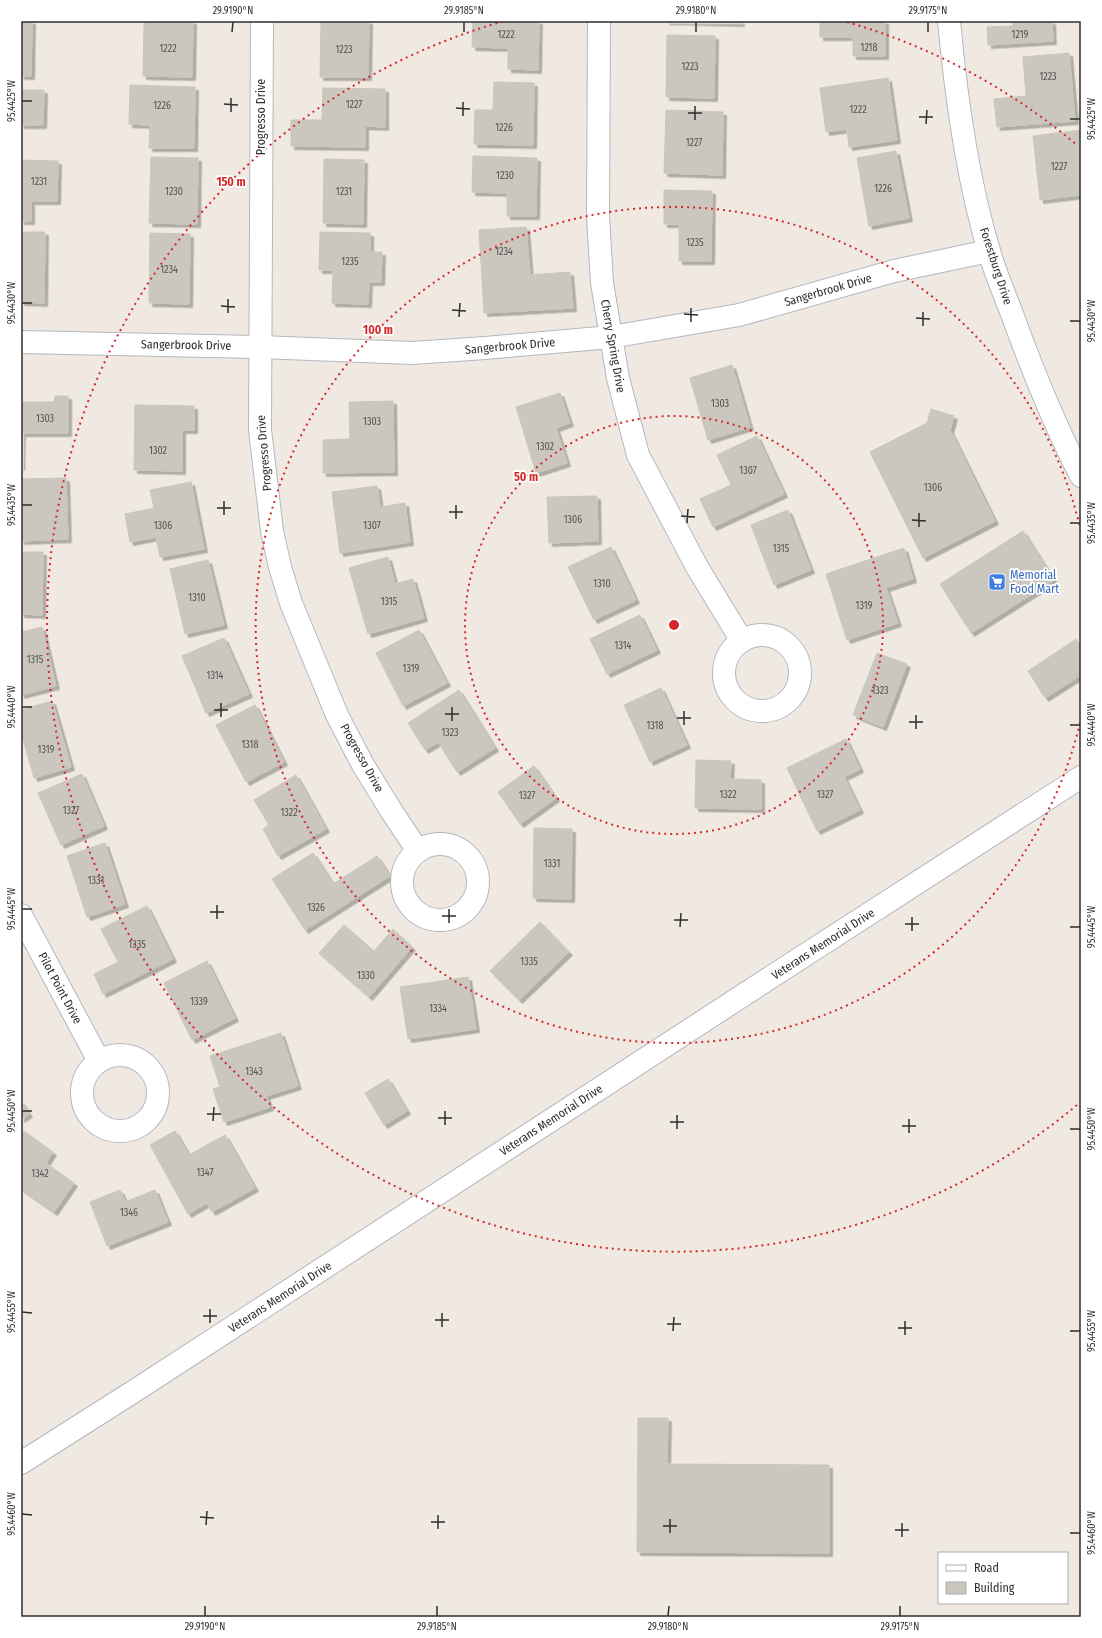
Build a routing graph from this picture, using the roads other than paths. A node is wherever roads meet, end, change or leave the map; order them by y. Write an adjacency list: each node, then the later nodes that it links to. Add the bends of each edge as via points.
1 (262, 21): 7 (street, Progresso Drive)
2 (599, 21): 5 (street, Cherry Spring Drive, via 598,216 602,283)
3 (949, 21): 4 (street, Forestburg Drive, via 970,173)
4 (989, 252): 5 (street, Sangerbrook Drive, via 894,271 739,315); 8 (street, Forestburg Drive, via 1026,352 1069,454)
5 (611, 337): 7 (street, Sangerbrook Drive, via 412,353); 9 (street, Cherry Spring Drive, via 618,378 638,455 697,567)
6 (21, 342): 7 (street, Sangerbrook Drive)
7 (260, 347): 11 (street, Progresso Drive, via 260,430 272,531 291,603 347,734 372,779)
8 (1081, 476)
9 (742, 641)
10 (1081, 777): 14 (street, Veterans Memorial Drive)
11 (418, 850)
12 (21, 915): 13 (street, Pilot Point Drive)
13 (99, 1061)
14 (21, 1463)

